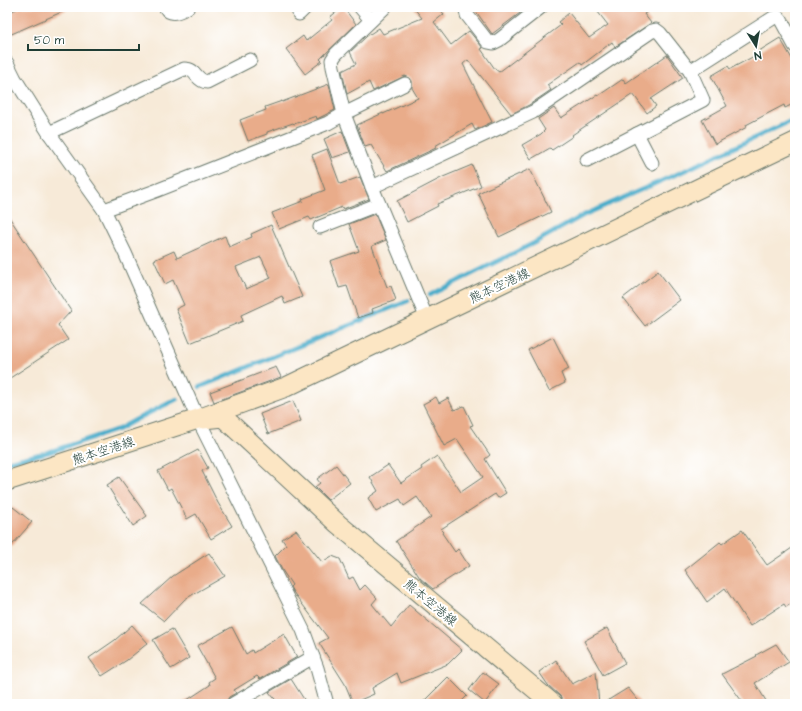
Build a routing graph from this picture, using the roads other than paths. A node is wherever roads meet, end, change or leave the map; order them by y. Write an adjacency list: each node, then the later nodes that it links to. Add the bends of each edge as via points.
1 (165, 7): 2 (street, via 172,13)
2 (188, 7)
3 (360, 7): 7 (street)
4 (385, 7): 7 (street)
5 (468, 7): 6 (street, via 467,15 488,42 493,43)
6 (541, 7)
7 (371, 20): 13 (street, via 332,60)
8 (795, 46): 11 (street, via 781,20 778,17 773,18)
9 (250, 60): 14 (street, via 207,82 198,79 193,71 184,69)
10 (7, 63): 14 (street)
11 (690, 71): 15 (street, via 703,100); 19 (street, via 660,33 652,31 533,112)
12 (405, 84): 13 (street)
13 (344, 114): 19 (street); 21 (street, via 328,123)
14 (49, 133): 21 (street)
15 (637, 134): 17 (street); 18 (street)
16 (795, 142): 23 (main road, 熊本空港線)
17 (587, 160)
18 (652, 163)
19 (372, 187): 20 (street)
20 (379, 204): 22 (street); 23 (street)
21 (104, 210): 24 (street, via 129,260)
22 (320, 227)
23 (427, 319): 24 (main road, 熊本空港線, via 286,386)
24 (198, 419): 25 (main road, 熊本空港線); 26 (street, via 303,630); 29 (main road, 熊本空港線, via 223,418 338,524)
25 (7, 481)
26 (313, 657): 27 (street); 28 (street)
27 (233, 704)
28 (327, 704)
29 (553, 704)

